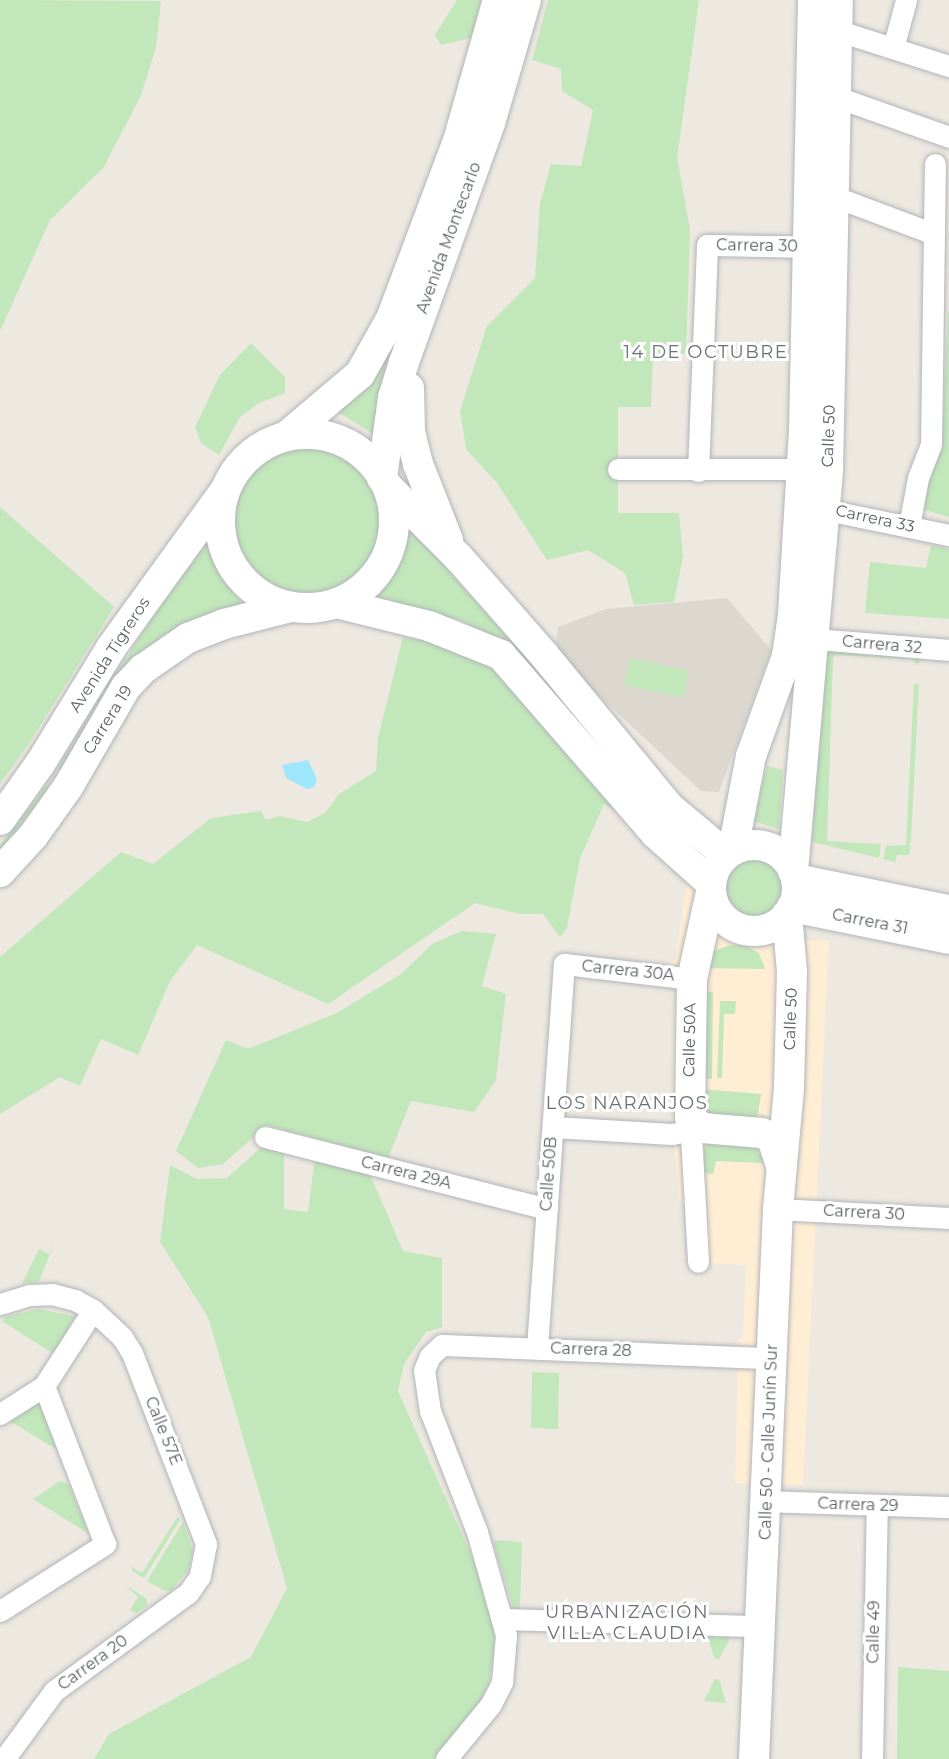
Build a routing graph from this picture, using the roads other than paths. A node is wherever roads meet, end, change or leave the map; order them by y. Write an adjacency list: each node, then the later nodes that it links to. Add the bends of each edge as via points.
1 (498, 0): 16 (main road, Avenida Montecarlo, via 458,141 391,319 360,374)
2 (526, 0): 15 (main road, Avenida Montecarlo, via 490,123)
3 (813, 0): 14 (main road, Calle 50)
4 (838, 0): 6 (main road, Calle 50)
5 (906, 0): 7 (street)
6 (836, 30): 7 (street); 9 (main road, Calle 50)
7 (893, 48): 8 (street)
8 (949, 66)
9 (834, 96): 10 (street); 12 (main road, Calle 50)
10 (949, 137)
11 (935, 164): 13 (street)
12 (833, 196): 13 (street); 22 (main road, Calle 50)
13 (934, 234): 23 (street, via 931,444 918,478)
14 (807, 247): 18 (main road, Calle 50); 19 (street, Carrera 30, via 707,245)
15 (437, 271): 20 (main road, Avenida Montecarlo, via 393,398); 25 (main road, via 417,338 409,390 410,432 417,464 442,529)
16 (288, 435): 20 (main road, via 328,435 347,442 363,454); 21 (main road, via 249,455)
17 (618, 469): 19 (street)
18 (803, 469): 19 (street); 22 (main road, Calle 50)
19 (698, 471)
20 (384, 482): 25 (main road); 26 (main road, via 394,518 388,551 371,579)
21 (224, 492): 27 (main road, via 221,539 235,570 259,594); 31 (main road, Avenida Tigreros, via 111,648 40,764)
22 (812, 516): 23 (street, Carrera 33); 28 (main road, Calle 50)
23 (909, 526): 24 (street, Carrera 33)
24 (949, 535)
25 (459, 558): 32 (main road, via 670,808)
26 (336, 603): 27 (main road); 35 (main road, via 429,626 501,655 655,833)
27 (290, 607): 34 (main road, Carrera 19, via 188,638 143,669 126,687 68,787 33,836)
28 (809, 623): 29 (street, Carrera 32); 30 (main road, Calle 50, via 786,656 752,756); 36 (main road, Calle 50)
29 (949, 650)
30 (740, 808): 32 (main road, via 728,830 713,836); 33 (main road, Calle 50)
31 (0, 820)
32 (701, 834): 33 (main road)
33 (729, 853): 35 (main road, via 716,868); 36 (main road, via 763,846 784,857)
34 (0, 872)
35 (711, 888): 36 (main road, via 722,917 737,927 764,929); 40 (main road, Calle 50A)
36 (792, 893): 37 (main road); 38 (main road, Carrera 31); 42 (main road, Calle 50)
37 (949, 910)
38 (949, 939)
39 (564, 964): 40 (street, Carrera 30A); 43 (street, Calle 50B)
40 (692, 979): 41 (main road, Calle 50A)
41 (694, 1124): 43 (street, via 672,1134); 45 (main road, via 762,1133 777,1147); 49 (street, Calle 50A)
42 (784, 1124): 45 (main road, Calle 50 - Calle Junín Sur)
43 (553, 1127): 46 (street, Calle 50B)
44 (266, 1137): 46 (street, Carrera 29A)
45 (781, 1168): 47 (main road, Calle 50 - Calle Junín Sur)
46 (547, 1209): 52 (street, Calle 50B)
47 (778, 1209): 48 (street, Carrera 30); 53 (main road, Calle 50 - Calle Junín Sur)
48 (949, 1218)
49 (698, 1262)
50 (0, 1304): 51 (street, Calle 57E, via 44,1295 75,1300)
51 (93, 1310): 54 (street); 59 (street, Calle 57E, via 132,1353 206,1544 200,1576)
52 (537, 1348): 53 (street, Carrera 28); 61 (street, Carrera 28, via 442,1345 430,1356 424,1370 430,1411 477,1532)
53 (772, 1358): 56 (main road, Calle 50 - Calle Junín Sur)
54 (44, 1386): 55 (street); 60 (street, via 105,1544)
55 (0, 1414)
56 (767, 1501): 57 (street, Carrera 29); 62 (main road, Calle 50 - Calle Junín Sur)
57 (877, 1505): 58 (street, Carrera 29); 66 (street, Calle 49)
58 (949, 1507)
59 (173, 1606): 63 (street, Carrera 20, via 54,1691)
60 (0, 1611)
61 (504, 1618): 62 (street); 64 (street, via 502,1682 469,1735)
62 (760, 1626): 65 (main road, Calle 50 - Calle Junín Sur)
63 (4, 1759)
64 (446, 1759)
65 (754, 1759)
66 (872, 1759)

